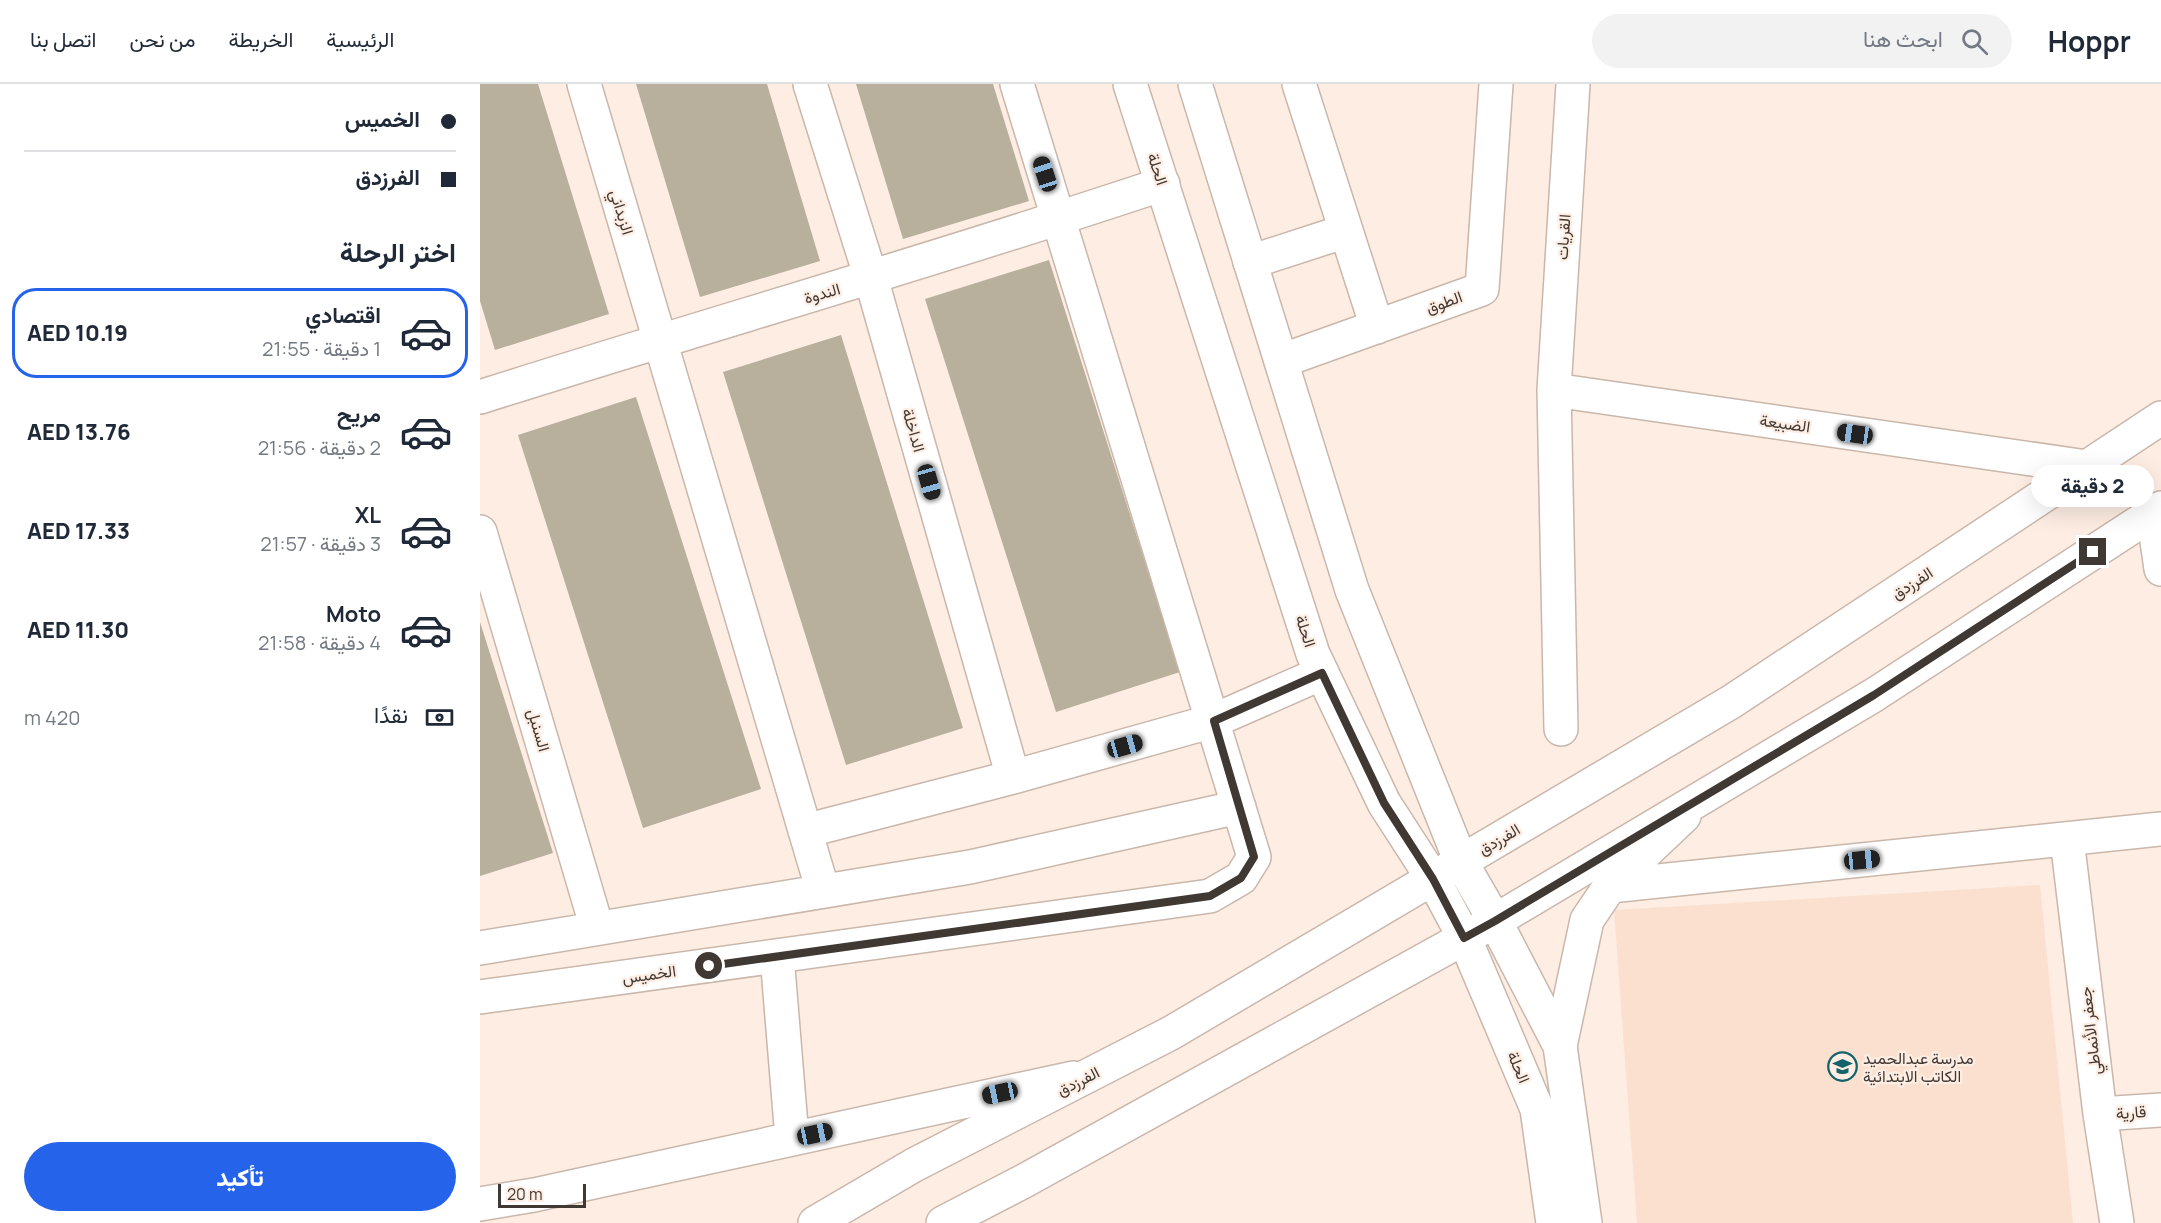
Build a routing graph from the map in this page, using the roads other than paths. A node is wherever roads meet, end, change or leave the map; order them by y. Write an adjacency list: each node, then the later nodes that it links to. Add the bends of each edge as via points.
1 (584, 84): 15 (street, الزبداني)
2 (810, 84): 13 (street, الداخلة)
3 (1017, 84): 10 (street)
4 (1130, 84): 9 (street, الحلة)
5 (1195, 84): 12 (street)
6 (1299, 84): 11 (street)
7 (1496, 84): 14 (street, الطوق, via 1482,289)
8 (1573, 84): 17 (street, القريات)
9 (1162, 184): 10 (street, الندوة); 24 (street, الحلة)
10 (1059, 219): 13 (street, الندوة); 25 (street)
11 (1346, 231): 12 (street); 14 (street)
12 (1250, 262): 16 (street)
13 (871, 278): 15 (street, الندوة); 27 (street, الداخلة)
14 (1377, 327): 16 (street, الطوق)
15 (661, 340): 18 (street, الندوة); 31 (street, الزبداني)
16 (1281, 361): 33 (street, via 1352,591)
17 (1554, 390): 20 (street, الضبيعة); 26 (street, القريات)
18 (480, 397)
19 (2161, 418): 20 (street, الفرزدق)
20 (2086, 467): 33 (street, الفرزدق, via 1731,702)
21 (2157, 510): 23 (street); 28 (street, via 1874,695)
22 (480, 532): 38 (street, السنبل)
23 (2161, 569)
24 (1322, 673): 25 (street); 34 (street, الحلة, via 1384,803)
25 (1214, 721): 27 (street); 29 (street)
26 (1561, 729)
27 (1013, 777): 31 (street)
28 (1705, 796): 35 (street); 37 (street)
29 (1239, 807): 36 (street, via 970,867); 41 (street, الخميس, via 1254,857 1241,878 1210,896)
30 (2161, 829): 32 (street)
31 (806, 831): 36 (street, الزبداني)
32 (2067, 839): 35 (street); 46 (street, جعفر الأنماطي)
33 (1461, 862): 34 (street, الفرزدق); 37 (street)
34 (1433, 879): 39 (street, الحلة); 44 (street, الفرزدق, via 1171,1033)
35 (1610, 886): 43 (street, via 1587,920)
36 (823, 891): 38 (street)
37 (1495, 921): 39 (street); 43 (street)
38 (597, 928): 40 (street)
39 (1464, 938): 49 (street); 52 (street, الحلة, via 1537,1110)
40 (480, 948)
41 (777, 956): 42 (street, الخميس); 47 (street)
42 (480, 997)
43 (1560, 1046): 53 (street)
44 (1092, 1073): 47 (street); 50 (street, الفرزدق, via 914,1165)
45 (2161, 1110): 46 (street, قارية)
46 (2100, 1114): 54 (street, جعفر الأنماطي)
47 (792, 1138): 48 (street)
48 (480, 1204)
49 (975, 1215): 51 (street)
50 (815, 1223)
51 (943, 1223)
52 (1553, 1223)
53 (1585, 1223)
54 (2117, 1223)

